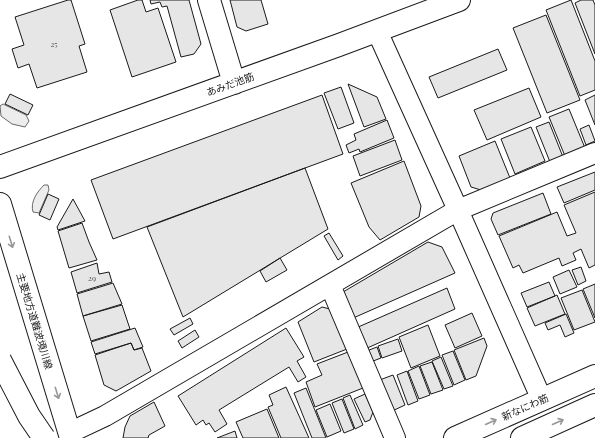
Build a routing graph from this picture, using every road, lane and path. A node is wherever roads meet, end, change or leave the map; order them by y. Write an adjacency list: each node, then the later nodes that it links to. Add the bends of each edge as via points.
1 (209, 0): 4 (main road)
2 (460, 0): 3 (main road, あみだ池筋)
3 (377, 31): 4 (main road, あみだ池筋); 8 (street)
4 (234, 83): 6 (main road, あみだ池筋)
5 (595, 153): 8 (street)
6 (0, 167)
7 (0, 204): 14 (main road, 主要地方道難波境川線, one-way to 14)
8 (458, 210): 9 (street); 12 (street)
9 (330, 285): 14 (street); 16 (street)
10 (0, 360): 15 (main road, bridge, via 29,416)
11 (595, 376): 12 (main road, 新なにわ筋)
12 (542, 400): 17 (main road, 新なにわ筋, one-way to 12)
13 (595, 405): 18 (main road, one-way to 13)
14 (70, 435)
15 (44, 438)
16 (395, 438)
17 (455, 438)
18 (522, 438)

